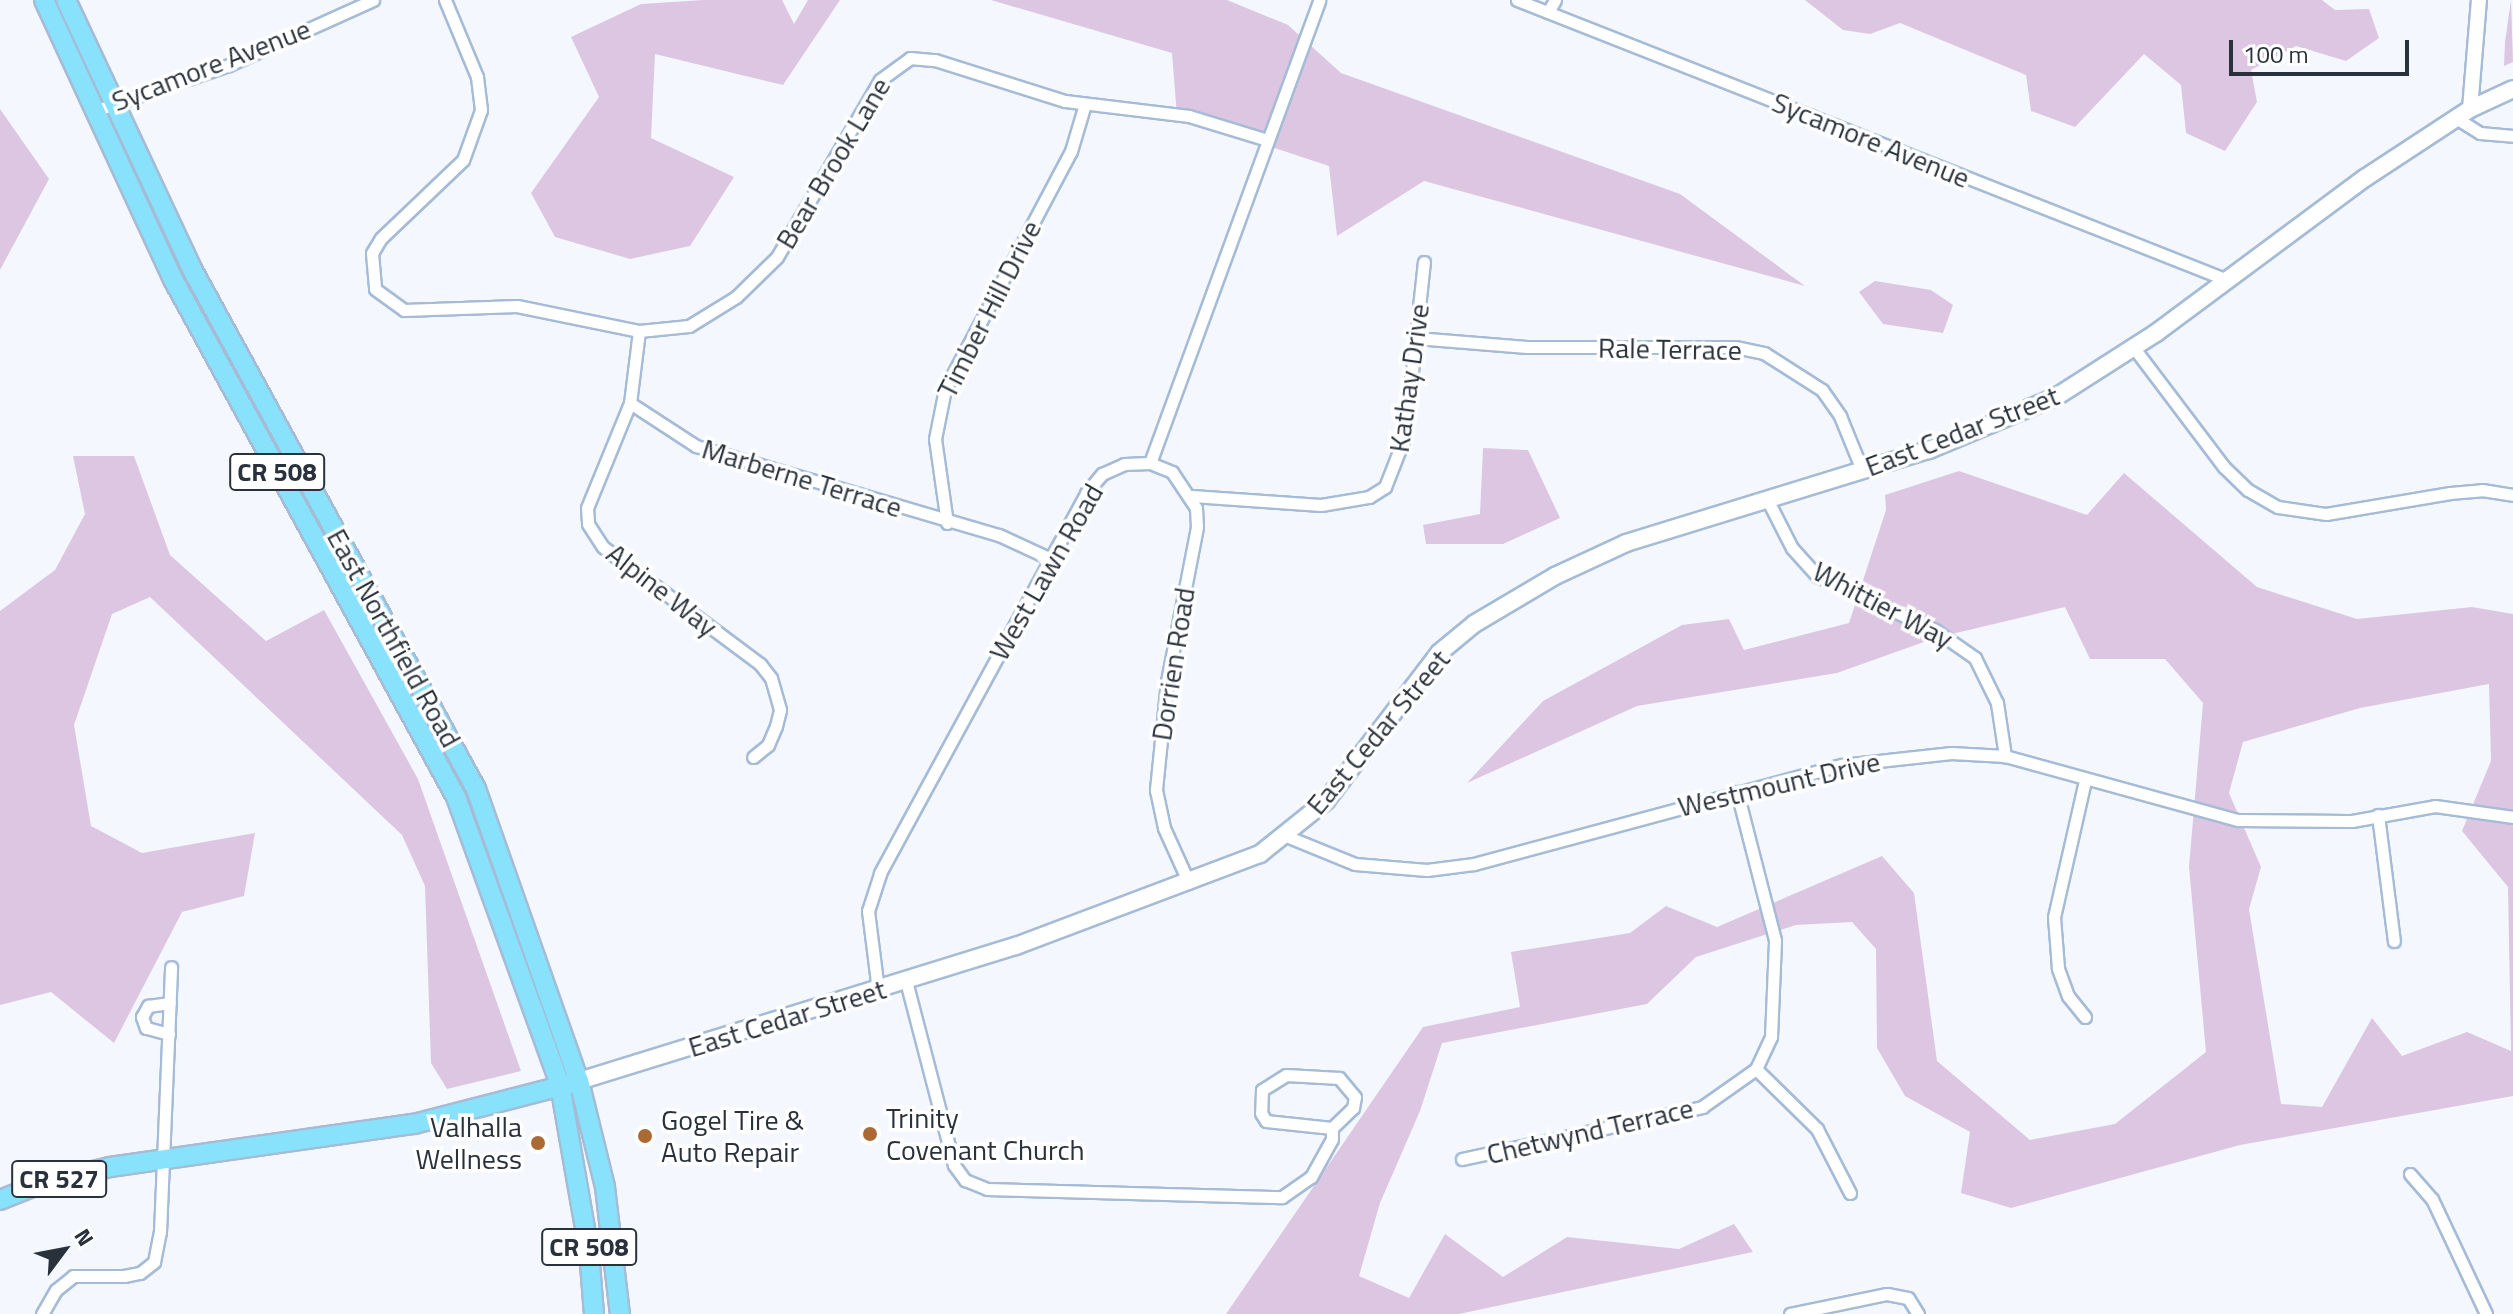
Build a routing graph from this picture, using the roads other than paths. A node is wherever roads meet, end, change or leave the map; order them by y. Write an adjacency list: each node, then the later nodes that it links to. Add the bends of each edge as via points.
1 (44, 0): 13 (main road, East Northfield Road / CR 508)
2 (66, 0): 11 (main road, East Northfield Road / CR 508)
3 (373, 0): 11 (street, Sycamore Avenue, via 229,65)
4 (445, 0): 21 (street, Bear Brook Lane, via 477,77 478,126 463,160 376,245 370,262 375,289 404,310 517,306)
5 (1319, 0): 16 (street)
6 (1517, 0): 9 (street, Sycamore Avenue)
7 (1555, 0): 9 (street)
8 (2479, 0): 14 (street)
9 (1548, 12): 19 (street, Sycamore Avenue)
10 (2513, 89): 14 (main road, East Cedar Street)
11 (114, 102): 13 (street, Sycamore Avenue); 18 (main road, East Northfield Road / CR 508)
12 (1085, 104): 16 (street, Bear Brook Lane, via 1189,116); 21 (street, Bear Brook Lane, via 935,60 901,61 880,80 795,233 758,278 689,326); 32 (street, Timber Hill Drive, via 1071,151 945,389 935,439)
13 (94, 111): 20 (main road, East Northfield Road / CR 508)
14 (2463, 114): 15 (street, via 2480,133); 19 (main road, East Cedar Street / CR 527)
15 (2513, 136)
16 (1267, 140): 27 (street)
17 (1424, 262): 22 (street, Kathay Drive)
18 (193, 271): 20 (main road); 25 (main road, East Northfield Road / CR 508)
19 (2225, 279): 23 (main road, East Cedar Street / CR 527)
20 (174, 281): 26 (main road, East Northfield Road / CR 508)
21 (639, 331): 24 (street)
22 (1416, 338): 28 (street, Rale Terrace, via 1527,347 1735,347 1764,353 1822,390 1851,437); 30 (street, Kathay Drive, via 1405,436 1385,487 1369,497 1321,505)
23 (2134, 348): 28 (main road, East Cedar Street / CR 527, via 2056,397 1929,450); 29 (street, via 2224,467 2248,490 2278,507 2326,514 2440,494)
24 (630, 403): 32 (street, Marberne Terrace, via 696,446); 38 (street, Alpine Way, via 587,508 588,524 603,547 760,664 771,678 780,710 768,745)
25 (279, 430): 26 (main road); 34 (main road, East Northfield Road / CR 508)
26 (261, 443): 35 (main road, East Northfield Road / CR 508)
27 (1150, 463): 30 (street, via 1172,472); 33 (street, West Lawn Road, via 1113,468 1093,483)
28 (1862, 470): 31 (main road, East Cedar Street / CR 527)
29 (2513, 494)
30 (1192, 496): 45 (street, Dorrien Road, via 1197,527 1167,681 1156,790 1164,828)
31 (1767, 499): 37 (street, Whittier Way, via 1792,548 1817,576 1935,630 1975,658 1997,703); 44 (main road, East Cedar Street / CR 527, via 1626,543 1555,576 1474,624 1439,653 1350,773)
32 (947, 523): 33 (street, Marberne Terrace, via 999,535)
33 (1051, 559): 49 (street, West Lawn Road, via 871,895 869,938)
34 (371, 592): 35 (main road); 36 (main road, East Northfield Road / CR 508)
35 (352, 603): 39 (main road, East Northfield Road / CR 508)
36 (458, 753): 39 (main road); 54 (main road, East Northfield Road / CR 508, via 476,789)
37 (2005, 756): 40 (street, Westmount Drive); 41 (street, Westmount Drive, via 1875,758)
38 (753, 757)
39 (439, 764): 55 (main road, East Northfield Road / CR 508, via 456,797)
40 (2085, 780): 42 (street, Westmount Drive, via 2238,820 2305,823); 51 (street, via 2054,917 2058,968 2068,996)
41 (1737, 792): 44 (street, Westmount Drive, via 1474,864 1427,870 1355,864); 53 (street, via 1775,940 1771,1037)
42 (2378, 815): 43 (street, Westmount Drive, via 2435,806); 46 (street)
43 (2513, 817)
44 (1286, 836): 45 (main road, East Cedar Street / CR 527, via 1260,854)
45 (1189, 883): 48 (main road, East Cedar Street / CR 527)
46 (2394, 941)
47 (171, 967): 50 (street)
48 (906, 981): 49 (main road, East Cedar Street / CR 527); 56 (street, via 954,1165 965,1180 987,1189 1282,1197 1311,1177 1332,1139)
49 (878, 990): 54 (main road, East Cedar Street / CR 527)
50 (170, 1003): 52 (street); 52 (street, via 148,1006 142,1017 146,1028)
51 (2085, 1017)
52 (169, 1034): 58 (street)
53 (1756, 1069): 57 (street, Chetwynd Terrace, via 1702,1107); 60 (street, via 1817,1129)
54 (579, 1081): 55 (main road, East Cedar Street / CR 527); 66 (main road, East Northfield Road / CR 508, via 605,1187)
55 (560, 1085): 58 (main road, East Cedar Street / CR 527, via 414,1124); 62 (main road, East Northfield Road / CR 508)
56 (1332, 1128): 56 (street, via 1353,1108 1347,1082 1286,1075 1262,1090 1266,1121 1319,1122)
57 (1462, 1159)
58 (161, 1160): 61 (main road, East Cedar Street / CR 527, via 45,1182); 63 (street, via 154,1262 140,1273 124,1276 73,1276 56,1290)
59 (2410, 1174): 69 (street, via 2432,1199)
60 (1850, 1193)
61 (0, 1200)
62 (593, 1287): 64 (main road, East Northfield Road / CR 508); 65 (main road, via 602,1296)
63 (42, 1314)
64 (594, 1314)
65 (603, 1314)
66 (620, 1314)
67 (1790, 1314): 68 (street, via 1887,1294 1908,1298)
68 (1918, 1314)
69 (2486, 1314)

